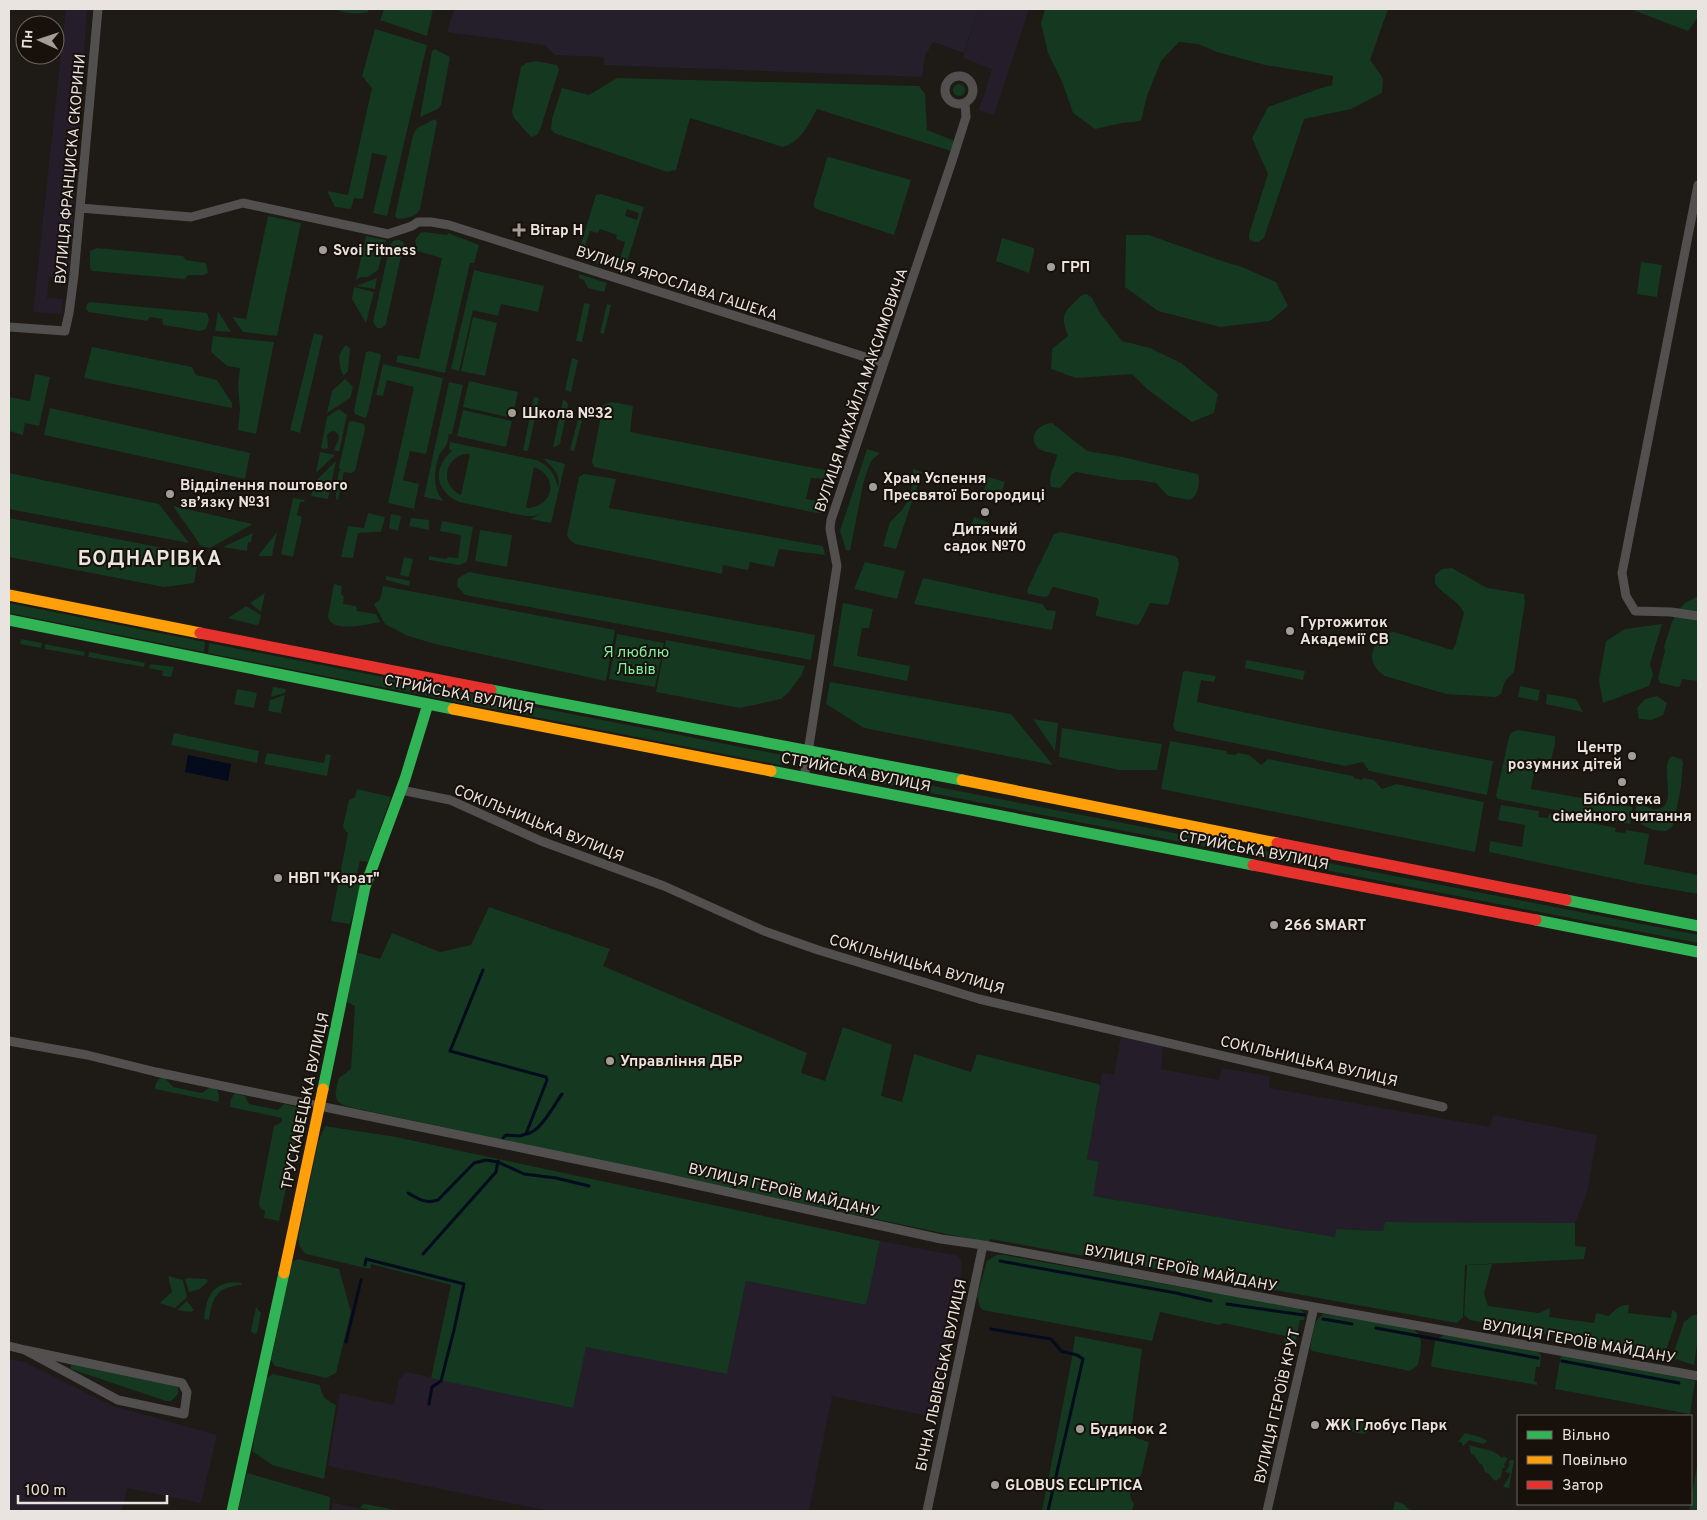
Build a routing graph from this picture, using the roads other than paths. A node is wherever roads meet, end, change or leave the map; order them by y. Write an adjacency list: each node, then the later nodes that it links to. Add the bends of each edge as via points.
1 (98, 9): 4 (street, ВУЛИЦЯ ФРАНЦИСКА СКОРИНИ)
2 (965, 103): 6 (street, ВУЛИЦЯ МИХАЙЛА МАКСИМОВИЧА, via 966,117)
3 (1698, 184): 8 (street, via 1622,573 1626,596 1636,611)
4 (80, 208): 5 (street, ВУЛИЦЯ ФРАНЦИСКА СКОРИНИ, via 65,331); 6 (street, ВУЛИЦЯ ЯРОСЛАВА ГАШЕКА, via 191,217 243,203 388,234 418,222 449,225)
5 (9, 328)
6 (884, 363): 11 (street, ВУЛИЦЯ МИХАЙЛА МАКСИМОВИЧА, via 831,520 837,566)
7 (9, 595): 11 (main road, СТРИЙСЬКА ВУЛИЦЯ)
8 (1698, 616)
9 (9, 620): 10 (main road, СТРИЙСЬКА ВУЛИЦЯ)
10 (428, 704): 12 (main road, СТРИЙСЬКА ВУЛИЦЯ); 13 (main road, ТРУСКАВЕЦЬКА ВУЛИЦЯ)
11 (808, 750): 12 (street, ВУЛИЦЯ МИХАЙЛА МАКСИМОВИЧА); 14 (main road, СТРИЙСЬКА ВУЛИЦЯ)
12 (804, 778): 15 (main road, СТРИЙСЬКА ВУЛИЦЯ)
13 (401, 790): 17 (main road, ТРУСКАВЕЦЬКА ВУЛИЦЯ, via 365,888); 18 (street, СОКІЛЬНИЦЬКА ВУЛИЦЯ, via 450,800 541,842 664,886 764,931 827,953 979,999)
14 (1698, 926)
15 (1698, 952)
16 (9, 1041): 17 (street, ВУЛИЦЯ ГЕРОЇВ МАЙДАНУ)
17 (320, 1105): 19 (street, ВУЛИЦЯ ГЕРОЇВ МАЙДАНУ, via 941,1239); 24 (main road, ТРУСКАВЕЦЬКА ВУЛИЦЯ)
18 (1443, 1107)
19 (983, 1245): 20 (street, ВУЛИЦЯ ГЕРОЇВ МАЙДАНУ); 25 (street, БІЧНА ЛЬВІВСЬКА ВУЛИЦЯ)
20 (1314, 1307): 23 (street, ВУЛИЦЯ ГЕРОЇВ МАЙДАНУ); 26 (street, ВУЛИЦЯ ГЕРОЇВ КРУТ)
21 (9, 1346): 22 (street)
22 (25, 1350): 22 (street, via 182,1383 187,1392 184,1414 118,1400)
23 (1698, 1376)
24 (232, 1511)
25 (927, 1511)
26 (1267, 1511)

